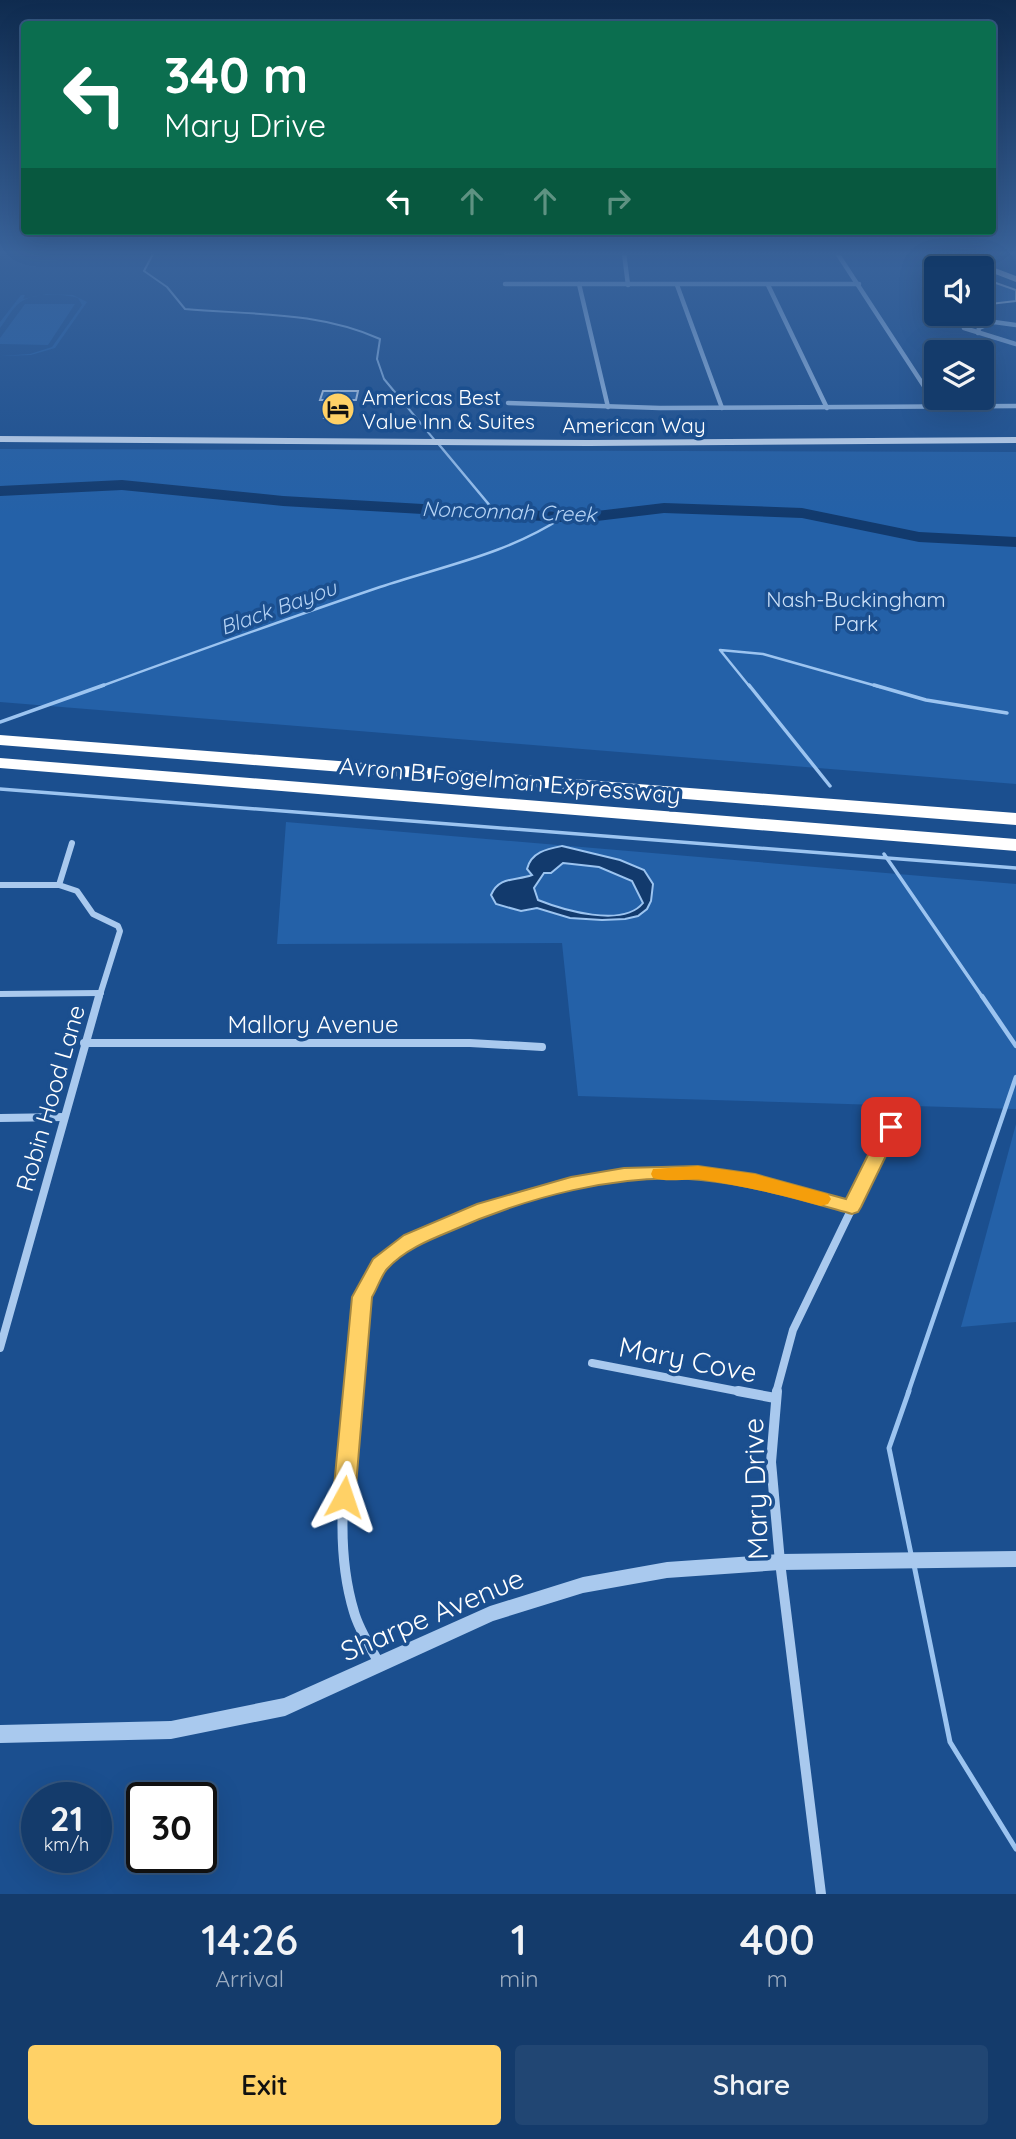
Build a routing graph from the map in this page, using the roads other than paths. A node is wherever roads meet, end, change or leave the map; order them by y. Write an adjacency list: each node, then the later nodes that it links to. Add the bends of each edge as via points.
1 (592, 338): 12 (street)
2 (697, 338): 13 (street)
3 (794, 338): 14 (street)
4 (894, 338): 7 (street)
5 (998, 338): 6 (street)
6 (1016, 344)
7 (924, 386)
8 (508, 403): 12 (street)
9 (924, 406): 14 (street)
10 (994, 406): 11 (street)
11 (1016, 406)
12 (608, 407): 13 (street)
13 (722, 408): 14 (street)
14 (827, 408)
15 (0, 439): 16 (main road, American Way)
16 (1016, 440)
17 (0, 740): 19 (highway, Avron B Fogelman Expressway)
18 (0, 763): 21 (highway, Avron B Fogelman Expressway)
19 (1016, 819)
20 (72, 843): 22 (street)
21 (1016, 845)
22 (59, 885): 23 (street); 24 (street, Robin Hood Lane, via 77,891 89,913 120,931)
23 (0, 886)
24 (101, 993): 25 (street); 26 (street, Robin Hood Lane)
25 (0, 994)
26 (84, 1043): 27 (street, Mallory Avenue); 29 (street, Robin Hood Lane)
27 (542, 1047)
28 (901, 1107): 31 (street, Mary Drive)
29 (64, 1117): 30 (street); 32 (street, Robin Hood Lane)
30 (0, 1118)
31 (852, 1207): 34 (street, Mary Drive, via 793,1331); 37 (street, via 755,1181 698,1173 624,1175 571,1183 477,1212 411,1240 380,1264 362,1297 342,1522 344,1565 354,1612)
32 (0, 1344)
33 (592, 1363): 34 (street, Mary Cove)
34 (775, 1398): 36 (street, Mary Drive, via 771,1462)
35 (1016, 1559): 36 (street, Sharpe Avenue)
36 (780, 1562): 37 (street, Sharpe Avenue, via 667,1570 583,1584 490,1614); 39 (street, Mary Drive)
37 (380, 1665): 38 (street, Sharpe Avenue, via 285,1707 171,1730)
38 (0, 1734)
39 (821, 1894)

